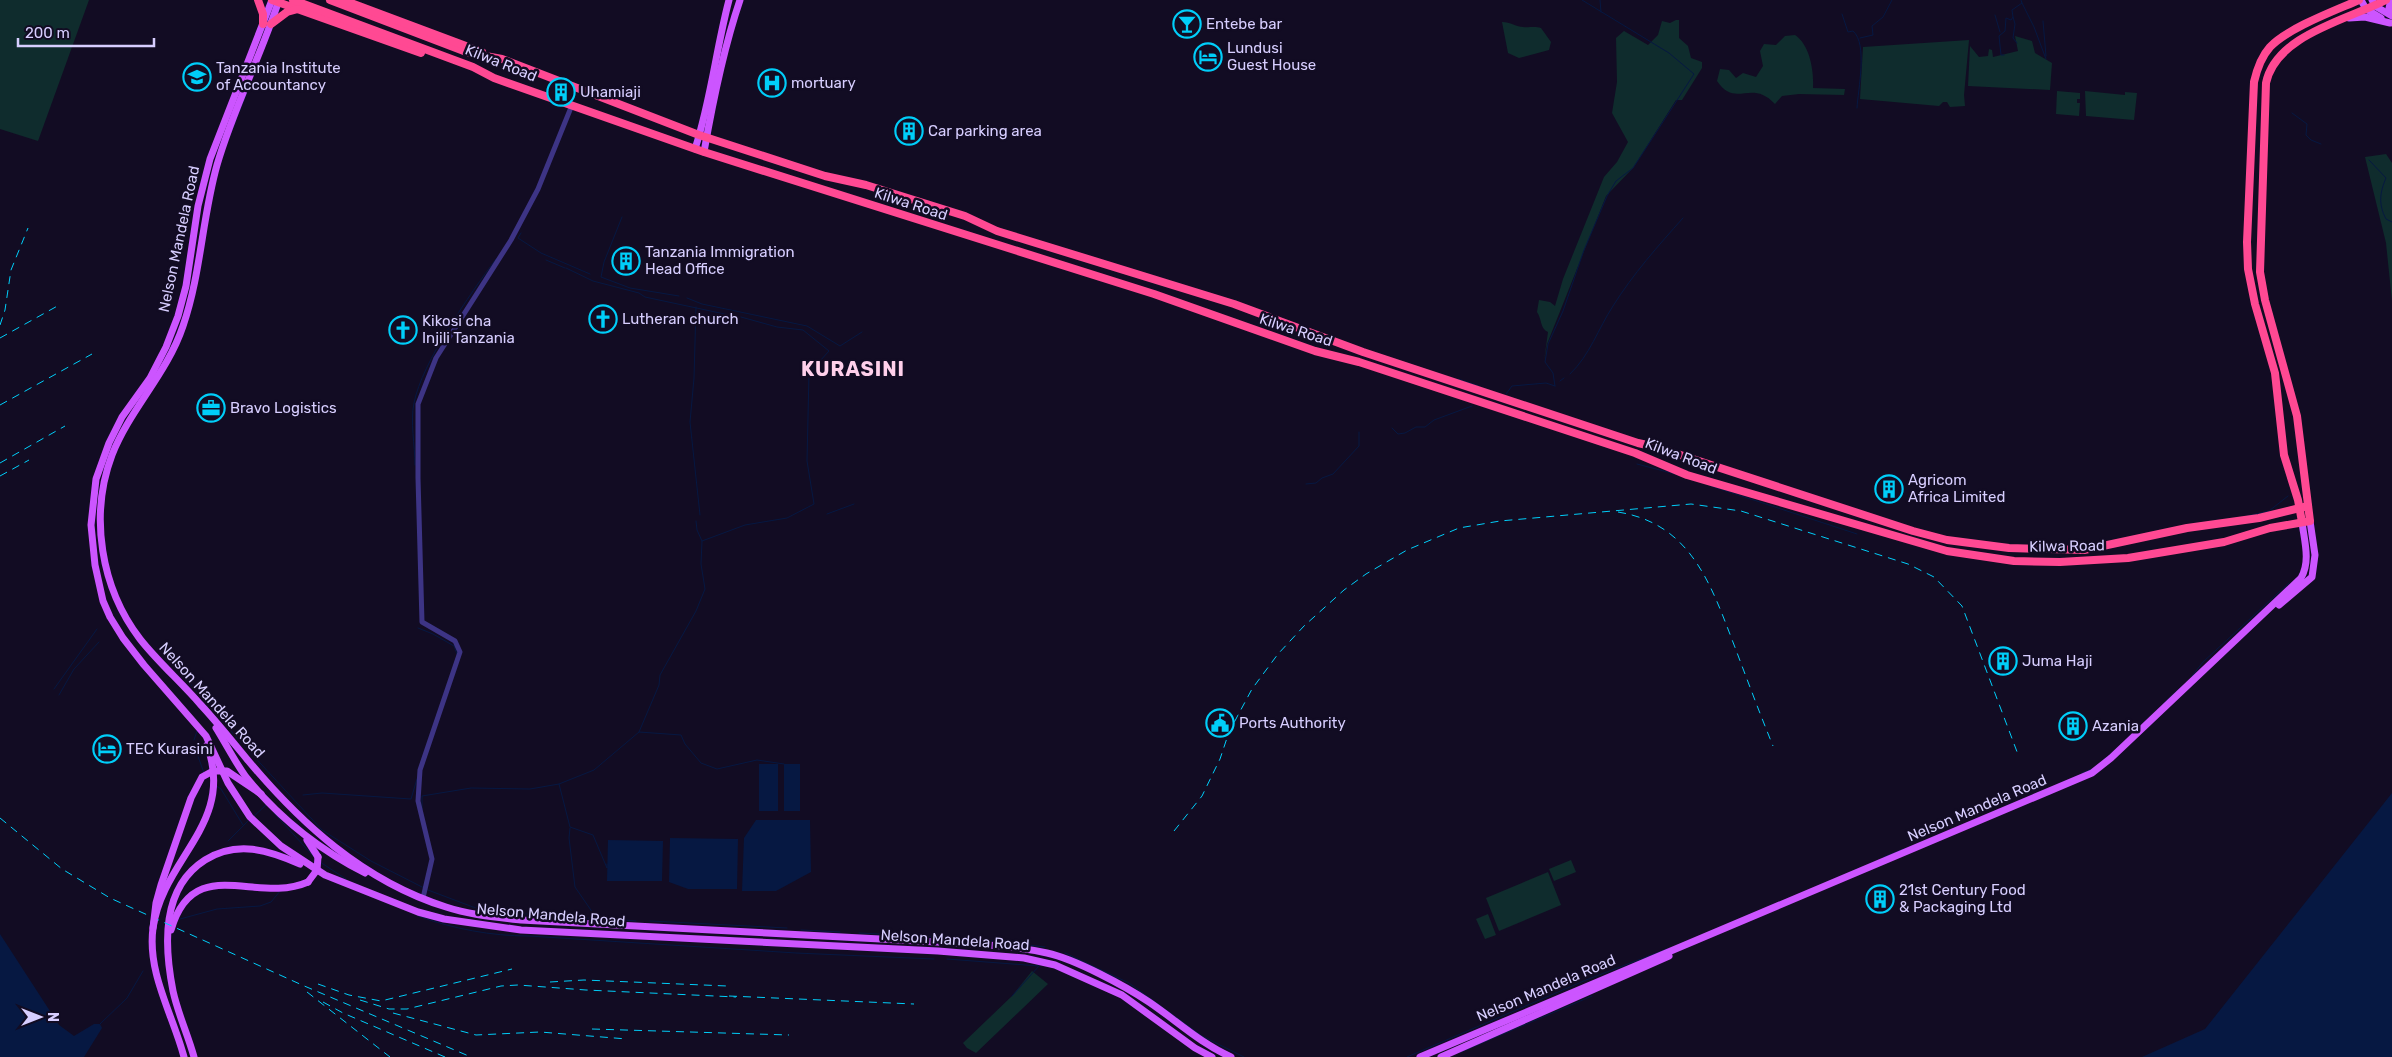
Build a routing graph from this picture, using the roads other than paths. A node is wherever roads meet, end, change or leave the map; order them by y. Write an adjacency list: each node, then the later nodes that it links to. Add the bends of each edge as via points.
1 (258, 0): 16 (highway)
2 (294, 0): 18 (highway, Kilwa Road, via 473,67)
3 (330, 0): 17 (highway, Kilwa Road, via 469,53)
4 (343, 0): 17 (highway)
5 (729, 0): 20 (main road, via 714,64)
6 (740, 0): 20 (main road)
7 (2360, 0): 13 (main road); 28 (highway, via 2331,11 2275,42 2264,55 2254,82 2248,269 2276,374 2284,455)
8 (2386, 0): 11 (highway)
9 (2391, 0): 15 (main road)
10 (276, 1): 12 (highway); 16 (main road, Nelson Mandela Road)
11 (2373, 3): 13 (highway); 15 (main road)
12 (298, 9): 16 (highway); 18 (highway)
13 (2366, 9): 14 (highway); 15 (main road)
14 (2345, 19): 15 (main road); 28 (highway, via 2286,49 2272,66 2266,83 2260,272 2297,416)
15 (2392, 19)
16 (267, 24): 26 (main road, Nelson Mandela Road, via 221,126 207,168 192,235 186,286 174,329 150,378 114,430); 27 (main road, Nelson Mandela Road, via 217,164 192,296 182,330 166,366 118,443)
17 (502, 60): 21 (highway, Kilwa Road)
18 (494, 78): 19 (highway, Kilwa Road)
19 (572, 104): 24 (highway, Kilwa Road); 37 (street, via 538,189 511,240 436,358 418,404 422,622 455,641 460,652 420,770 418,801 432,859)
20 (706, 123): 21 (main road); 22 (main road); 23 (main road)
21 (690, 132): 22 (highway, Kilwa Road)
22 (703, 136): 23 (highway, Kilwa Road); 24 (main road); 25 (main road)
23 (718, 141): 28 (highway, Kilwa Road, via 824,176 866,185 965,216 997,231 1234,304 1363,352 1638,443 1947,540 2009,548 2084,550)
24 (695, 148): 25 (highway, Kilwa Road)
25 (704, 152): 29 (highway, Kilwa Road, via 1154,294 1262,334 1359,362 1635,453 1687,474 1947,552 2014,561 2128,558 2224,542)
26 (93, 496): 27 (main road); 31 (main road, Nelson Mandela Road, via 95,565 103,601 123,638)
27 (102, 497): 32 (main road, Nelson Mandela Road, via 101,543 118,604 141,640)
28 (2304, 507): 29 (highway)
29 (2306, 521): 30 (main road, Nelson Mandela Road, via 2312,536); 30 (main road, Nelson Mandela Road, via 2304,538)
30 (2311, 556): 40 (main road, Nelson Mandela Road, via 2314,570 2308,581 2242,635 2092,773)
31 (177, 702): 35 (main road, Nelson Mandela Road, via 206,736 228,783 250,817 281,846); 38 (main road, via 206,742 214,767 213,793 201,831 163,892)
32 (201, 704): 33 (main road, via 245,775); 36 (main road, Nelson Mandela Road, via 261,776 311,829 347,857)
33 (261, 794): 34 (main road); 38 (main road, bridge, via 227,771 213,771 202,776 191,798 156,903)
34 (301, 832): 36 (main road, via 344,862); 39 (main road, bridge, via 318,857 317,870 308,882 281,890 223,884 202,888 187,898 178,911)
35 (325, 875): 39 (main road, via 269,851 245,848 220,852 197,865 178,887 170,908); 43 (main road, Nelson Mandela Road, via 418,912 521,930 938,951 1043,961 1122,995)
36 (403, 890): 37 (main road, Nelson Mandela Road)
37 (423, 898): 44 (main road, Nelson Mandela Road, via 446,908 521,920 947,942 1048,953 1126,988 1197,1039)
38 (153, 928): 41 (main road, via 158,982)
39 (168, 945): 42 (main road, via 173,992)
40 (1684, 947): 45 (main road, Nelson Mandela Road, via 1634,965); 46 (main road, Nelson Mandela Road, via 1646,968)
41 (184, 1057)
42 (194, 1057)
43 (1212, 1057)
44 (1231, 1057)
45 (1420, 1057)
46 (1441, 1057)

